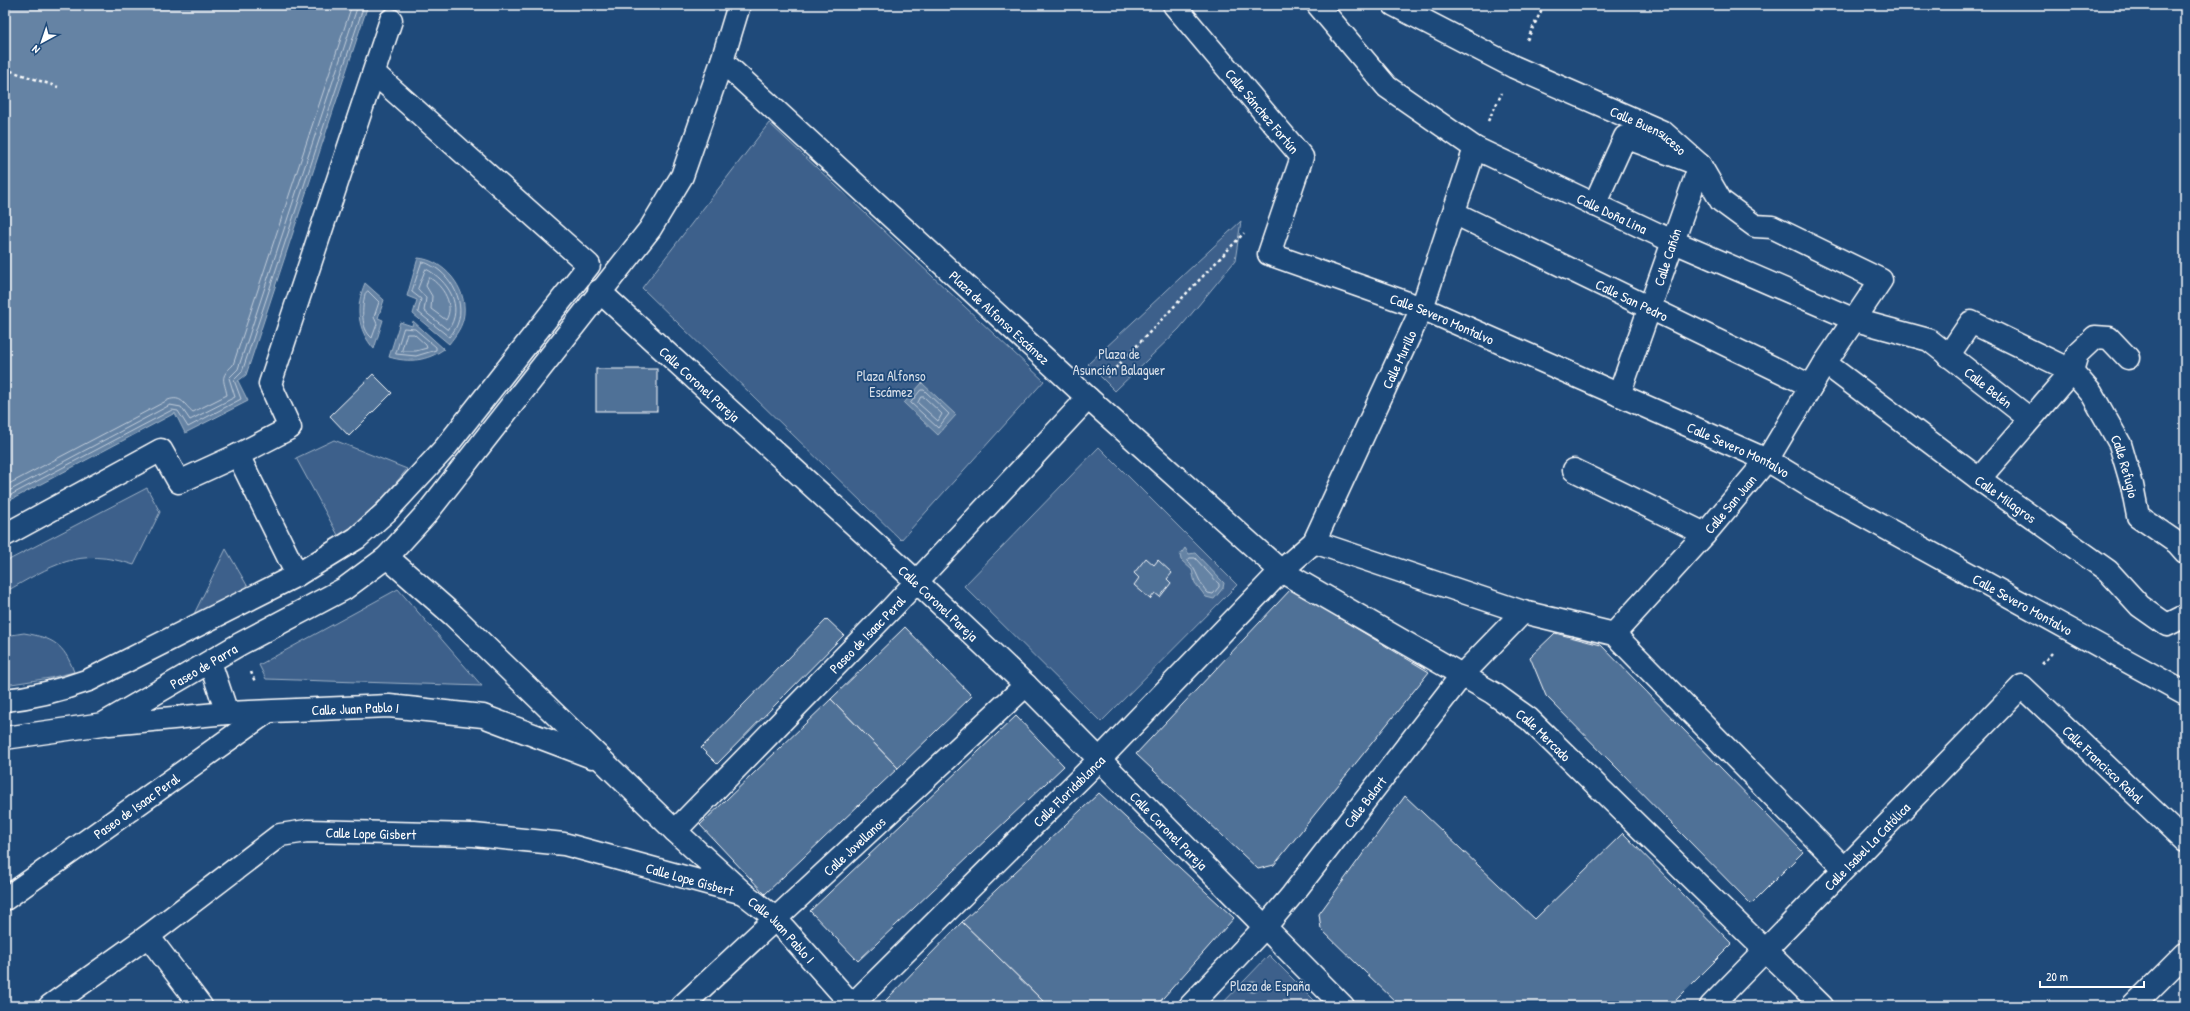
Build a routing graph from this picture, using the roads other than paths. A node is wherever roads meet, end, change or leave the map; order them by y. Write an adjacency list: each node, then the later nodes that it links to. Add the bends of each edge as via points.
1 (739, 5): 6 (street, Paseo de Parra)
2 (1174, 5): 13 (street, Calle Sánchez Fortún, via 1302,157)
3 (1318, 5): 8 (street, Calle Doña Lina, via 1387,87)
4 (1394, 5): 9 (street, Calle Buensuceso, via 1514,67 1663,132)
5 (391, 20): 7 (street)
6 (722, 61): 15 (street, Paseo de Parra, via 682,176 650,229); 25 (street, Plaza de Alfonso Escámez)
7 (374, 73): 27 (street, via 270,384 290,428); 37 (street, via 589,265 445,448 386,512 357,538)
8 (1475, 148): 10 (street, Calle Doña Lina); 11 (street, Calle Murillo)
9 (1700, 165): 10 (street, via 1625,137); 12 (street, Calle Cañón); 14 (street, Calle Buensuceso, via 1720,202 1755,226 1772,227)
10 (1594, 205): 12 (street, Calle Doña Lina)
11 (1454, 212): 16 (street, Calle Murillo); 17 (street, Calle San Pedro)
12 (1672, 241): 17 (street, Calle Cañón); 18 (street, Calle Doña Lina)
13 (1269, 254): 16 (street, Calle Severo Montalvo)
14 (1881, 280): 18 (street, Calle San Juan)
15 (599, 291): 35 (street, Paseo de Parra, via 427,513); 38 (street, Calle Coronel Pareja)
16 (1422, 308): 24 (street, Calle Severo Montalvo); 33 (street, Calle Murillo)
17 (1651, 309): 23 (street, Calle San Pedro); 24 (street, Calle Cañón)
18 (1855, 320): 19 (street, Calle Doña Lina, via 1929,340); 21 (street, Calle San Juan)
19 (1948, 356): 22 (street, Calle Refugio, via 1971,322); 26 (street, Calle Belén)
20 (2128, 358): 22 (street, via 2109,338 2096,338 2077,354)
21 (1825, 363): 23 (street, Calle San Juan); 30 (street, Calle Milagros)
22 (2072, 371): 26 (street); 34 (street, Calle Refugio, via 2092,394 2120,444 2138,516 2177,543)
23 (1811, 386): 28 (street, Calle San Juan)
24 (1619, 395): 28 (street, Calle Severo Montalvo)
25 (1088, 398): 36 (street, Plaza de Alfonso Escámez); 38 (street, Paseo de Isaac Peral)
26 (2030, 419): 30 (street)
27 (238, 455): 32 (street, via 179,482 161,450); 37 (street)
28 (1767, 460): 31 (street, Calle San Juan); 46 (street, Calle Severo Montalvo, via 1812,488)
29 (1574, 470): 31 (street)
30 (1979, 479): 40 (street, Calle Milagros, via 2108,571 2140,606 2167,625)
31 (1705, 534): 41 (street, Calle San Juan)
32 (5, 535)
33 (1314, 542): 36 (street, Calle Floridablanca); 39 (street)
34 (2185, 552)
35 (387, 557): 42 (street, Paseo de Parra, via 344,589); 52 (street, Calle Juan Pablo I, via 454,616)
36 (1281, 571): 43 (street, Calle Mercado); 53 (street, Calle Floridablanca)
37 (298, 575): 47 (street, via 90,680 31,698)
38 (916, 581): 44 (street, Calle Coronel Pareja); 54 (street, Paseo de Isaac Peral)
39 (1523, 612): 41 (street); 43 (street, Calle Balart)
40 (2185, 616)
41 (1614, 634): 56 (street)
42 (210, 662): 49 (street); 50 (street, Paseo de Parra)
43 (1462, 675): 60 (street, Calle Balart); 62 (street, Calle Mercado, via 1529,719)
44 (1026, 685): 53 (street, Calle Coronel Pareja); 59 (street, Calle Jovellanos)
45 (2022, 686): 55 (street, Calle Francisco Rabal); 56 (street, Calle Isabel La Católica)
46 (2185, 693)
47 (5, 700)
48 (267, 712): 49 (street, Calle Juan Pablo I); 52 (street, Calle Juan Pablo I, via 389,706 483,716); 58 (street, Paseo de Isaac Peral)
49 (227, 713): 50 (street, Calle Juan Pablo I)
50 (103, 724): 51 (street, Paseo de Parra)
51 (5, 738)
52 (600, 760): 54 (street, Calle Juan Pablo I)
53 (1100, 760): 60 (street, Calle Coronel Pareja); 67 (street, Calle Floridablanca)
54 (675, 831): 57 (street, Calle Juan Pablo I)
55 (2185, 841)
56 (1844, 868): 62 (street, Calle Isabel La Católica)
57 (743, 892): 59 (street, Calle Juan Pablo I); 61 (street, Calle Lope Gisbert, via 564,844 474,835 307,831 280,835)
58 (5, 899)
59 (776, 918): 66 (street, Calle Jovellanos); 67 (street, Calle Juan Pablo I)
60 (1265, 927): 68 (street, Calle Balart); 69 (street)
61 (148, 936): 64 (street, Calle Lope Gisbert); 65 (street)
62 (1767, 951): 70 (street, Calle Isabel La Católica); 71 (street, Calle Mercado)
63 (2185, 954): 72 (street)
64 (50, 1006)
65 (200, 1006)
66 (682, 1006)
67 (852, 1006)
68 (1190, 1006)
69 (1343, 1006)
70 (1711, 1006)
71 (1822, 1006)
72 (2133, 1006)

